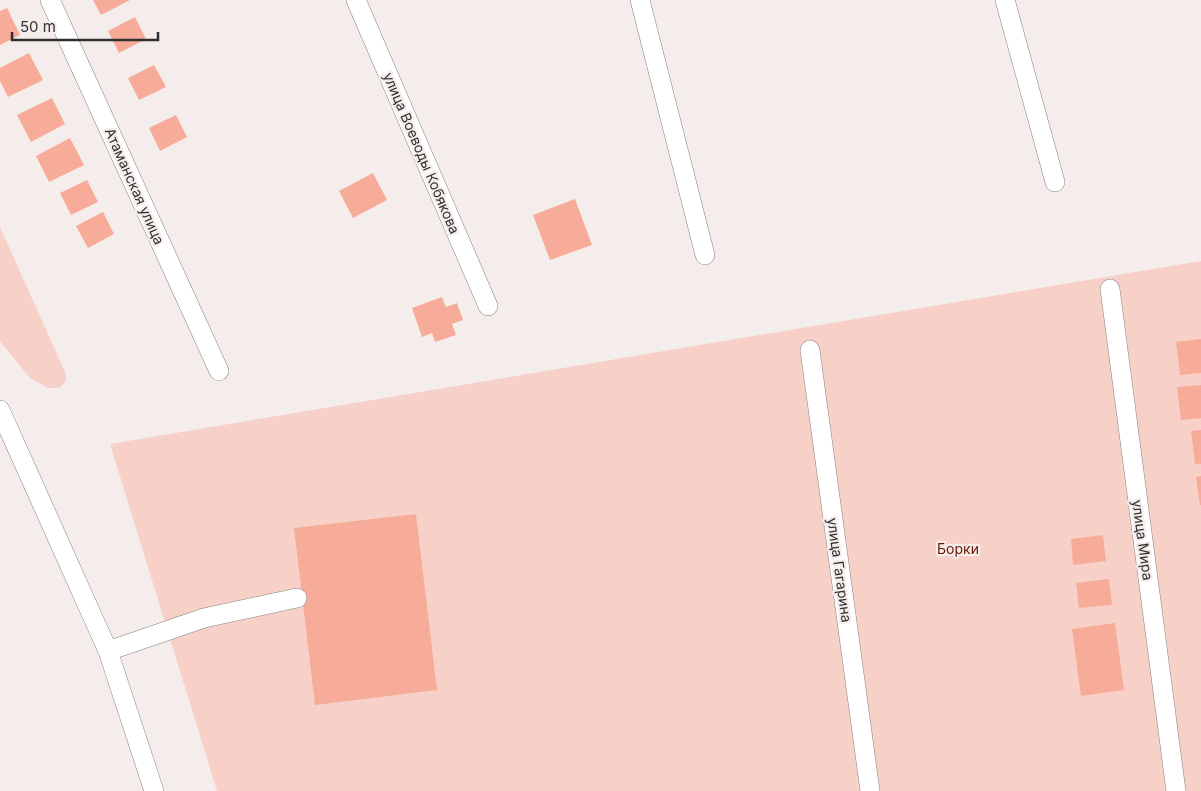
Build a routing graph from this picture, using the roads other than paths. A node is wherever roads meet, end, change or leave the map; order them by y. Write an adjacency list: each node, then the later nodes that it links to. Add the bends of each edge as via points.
1 (50, 0): 10 (street, Атаманская улица)
2 (356, 0): 8 (street, улица Воеводы Кобякова)
3 (640, 0): 6 (street)
4 (1005, 0): 5 (street)
5 (1055, 182)
6 (705, 255)
7 (1110, 289): 16 (street, улица Мира)
8 (488, 306)
9 (810, 350): 15 (street, улица Гагарина)
10 (219, 371)
11 (0, 410): 13 (street)
12 (297, 598): 13 (street, via 204,618)
13 (108, 651): 14 (street)
14 (154, 791)
15 (870, 791)
16 (1176, 791)

